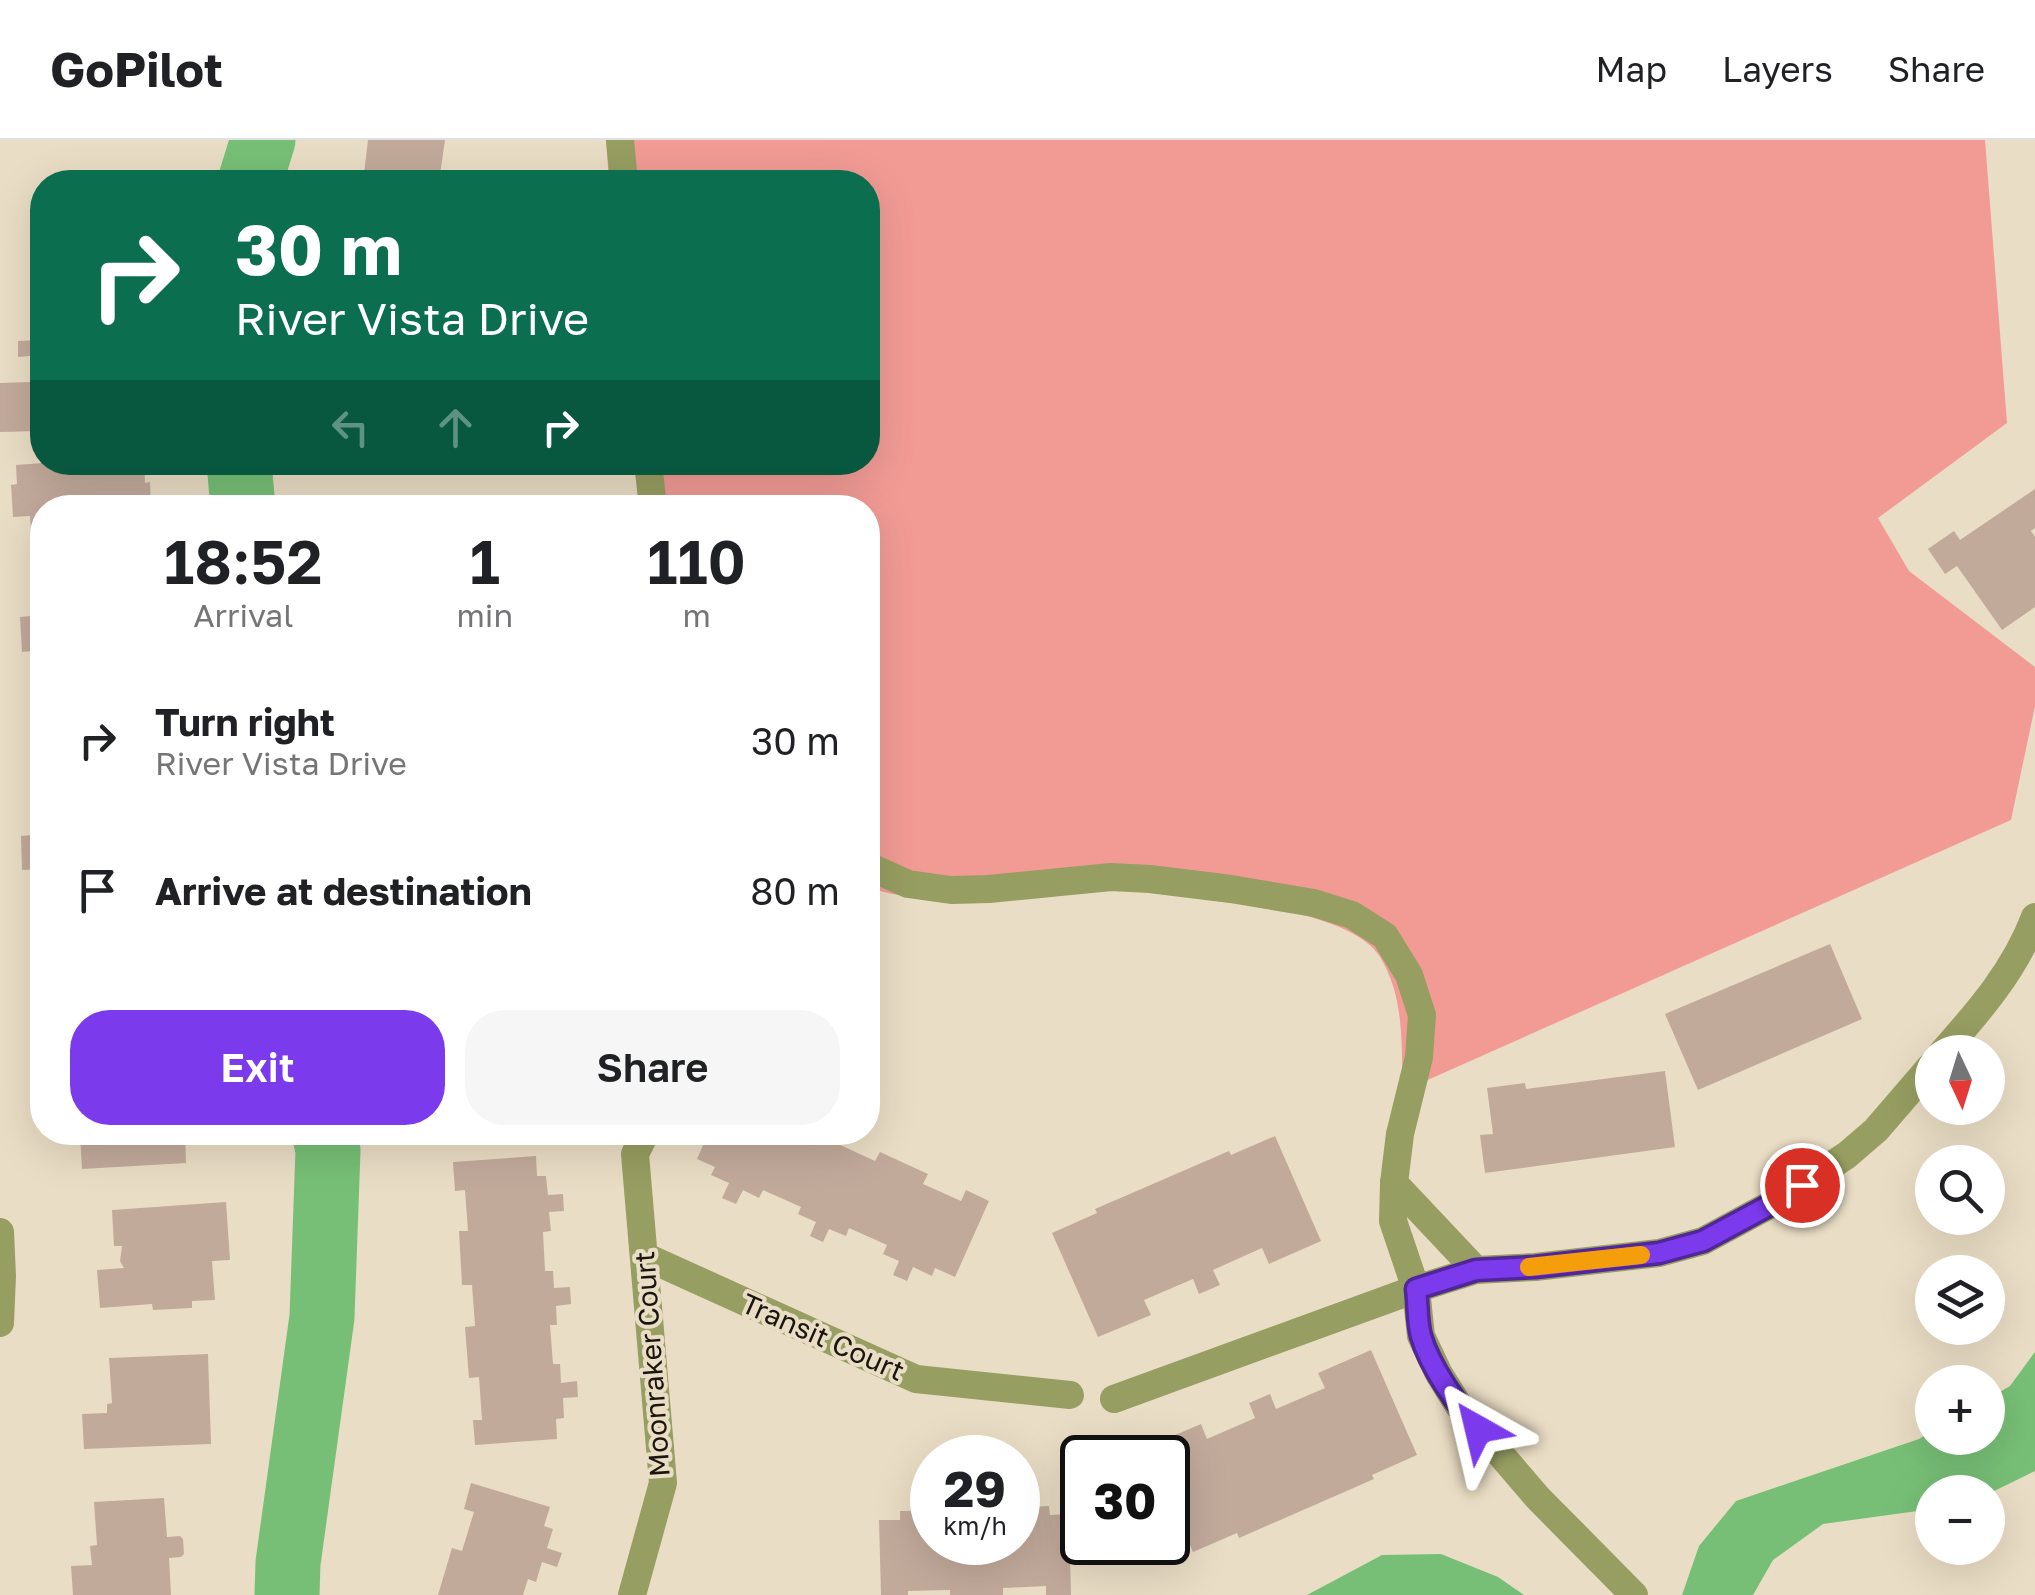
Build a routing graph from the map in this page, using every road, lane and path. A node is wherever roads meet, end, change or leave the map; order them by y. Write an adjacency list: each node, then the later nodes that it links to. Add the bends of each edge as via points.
1 (620, 140): 2 (street)
2 (623, 170)
3 (880, 871): 8 (street, via 908,884 951,890 1150,879 1314,903 1352,915 1385,936 1409,975 1422,1015)
4 (2035, 917): 5 (street, via 2010,968)
5 (1959, 1035)
6 (1915, 1085): 11 (street, via 1847,1155 1703,1241 1659,1253)
7 (640, 1145): 10 (street, Moonraker Court)
8 (1394, 1182): 11 (street); 12 (street, via 1393,1221)
9 (0, 1232): 13 (street)
10 (644, 1256): 14 (street, Transit Court, via 916,1379); 16 (street, Moonraker Court, via 663,1483)
11 (1476, 1270): 12 (street)
12 (1416, 1289): 15 (street); 17 (street, via 1421,1336 1459,1406)
13 (0, 1323)
14 (1070, 1396)
15 (1114, 1399)
16 (632, 1595)
17 (1634, 1595)

